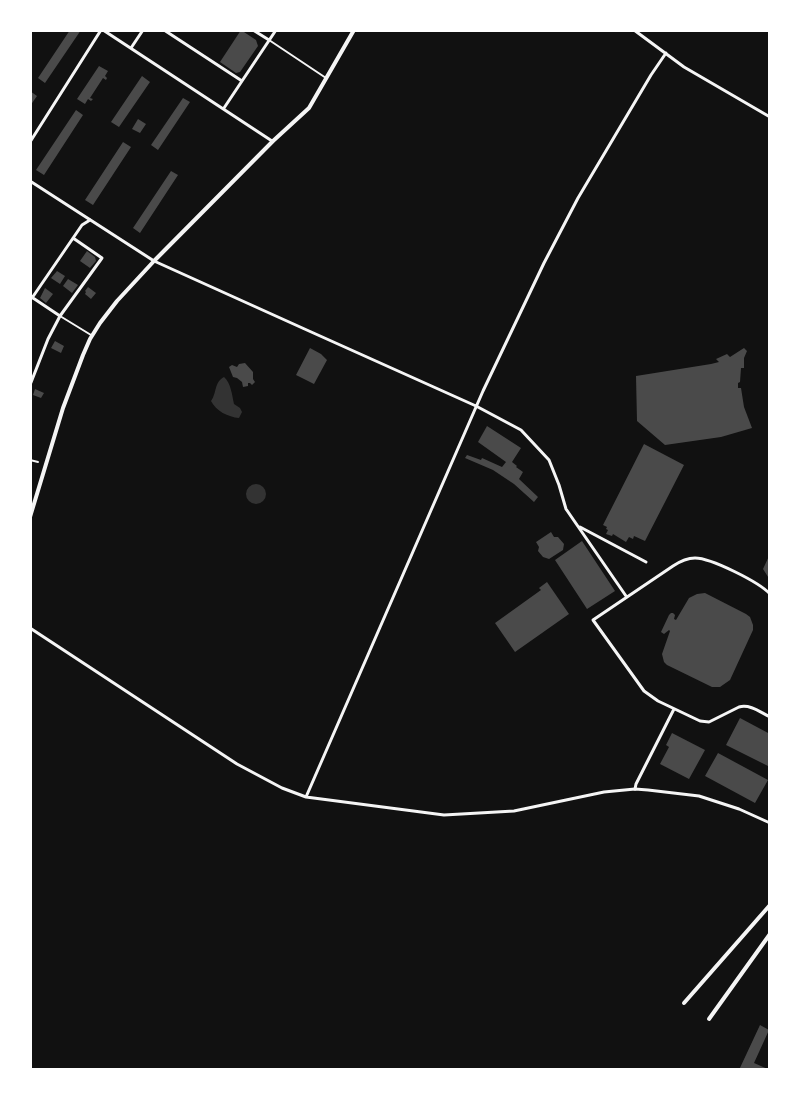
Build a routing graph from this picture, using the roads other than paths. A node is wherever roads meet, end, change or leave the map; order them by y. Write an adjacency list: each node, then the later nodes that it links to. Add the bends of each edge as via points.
1 (102, 30): 9 (street); 16 (street)
2 (143, 30): 9 (street)
3 (164, 30): 12 (street)
4 (253, 30): 8 (street)
5 (276, 30): 8 (street)
6 (354, 30): 11 (main road)
7 (634, 30): 10 (street)
8 (269, 40): 11 (street); 12 (street)
9 (131, 48): 13 (street)
10 (666, 53): 14 (street); 25 (street, via 578,198)
11 (326, 78): 15 (main road, via 309,108)
12 (242, 81): 13 (street)
13 (224, 108): 15 (street)
14 (770, 117)
15 (273, 141): 20 (main road)
16 (30, 142)
17 (30, 181): 18 (street)
18 (90, 220): 19 (street); 20 (street)
19 (73, 238): 21 (street); 22 (street, via 102,258)
20 (154, 261): 23 (main road, via 117,301); 25 (street)
21 (31, 297): 22 (street)
22 (60, 316): 23 (street); 24 (street)
23 (92, 336): 28 (main road, via 63,408)
24 (30, 385)
25 (476, 405): 29 (street, via 521,430 549,460 566,509); 37 (street)
26 (30, 460): 27 (street)
27 (38, 462)
28 (30, 517)
29 (579, 526): 30 (street); 32 (street)
30 (646, 562)
31 (770, 594): 32 (street, via 710,560 694,558 673,566)
32 (626, 596): 34 (street, via 593,620 644,691)
33 (30, 628): 37 (street, via 237,764)
34 (674, 709): 35 (street, via 704,722 744,706); 36 (street)
35 (770, 717)
36 (635, 789): 37 (street, via 514,811 444,815); 38 (street, via 693,795)
37 (306, 797)
38 (770, 823)
39 (770, 905): 41 (main road)
40 (770, 934): 42 (main road)
41 (684, 1003)
42 (709, 1019)

